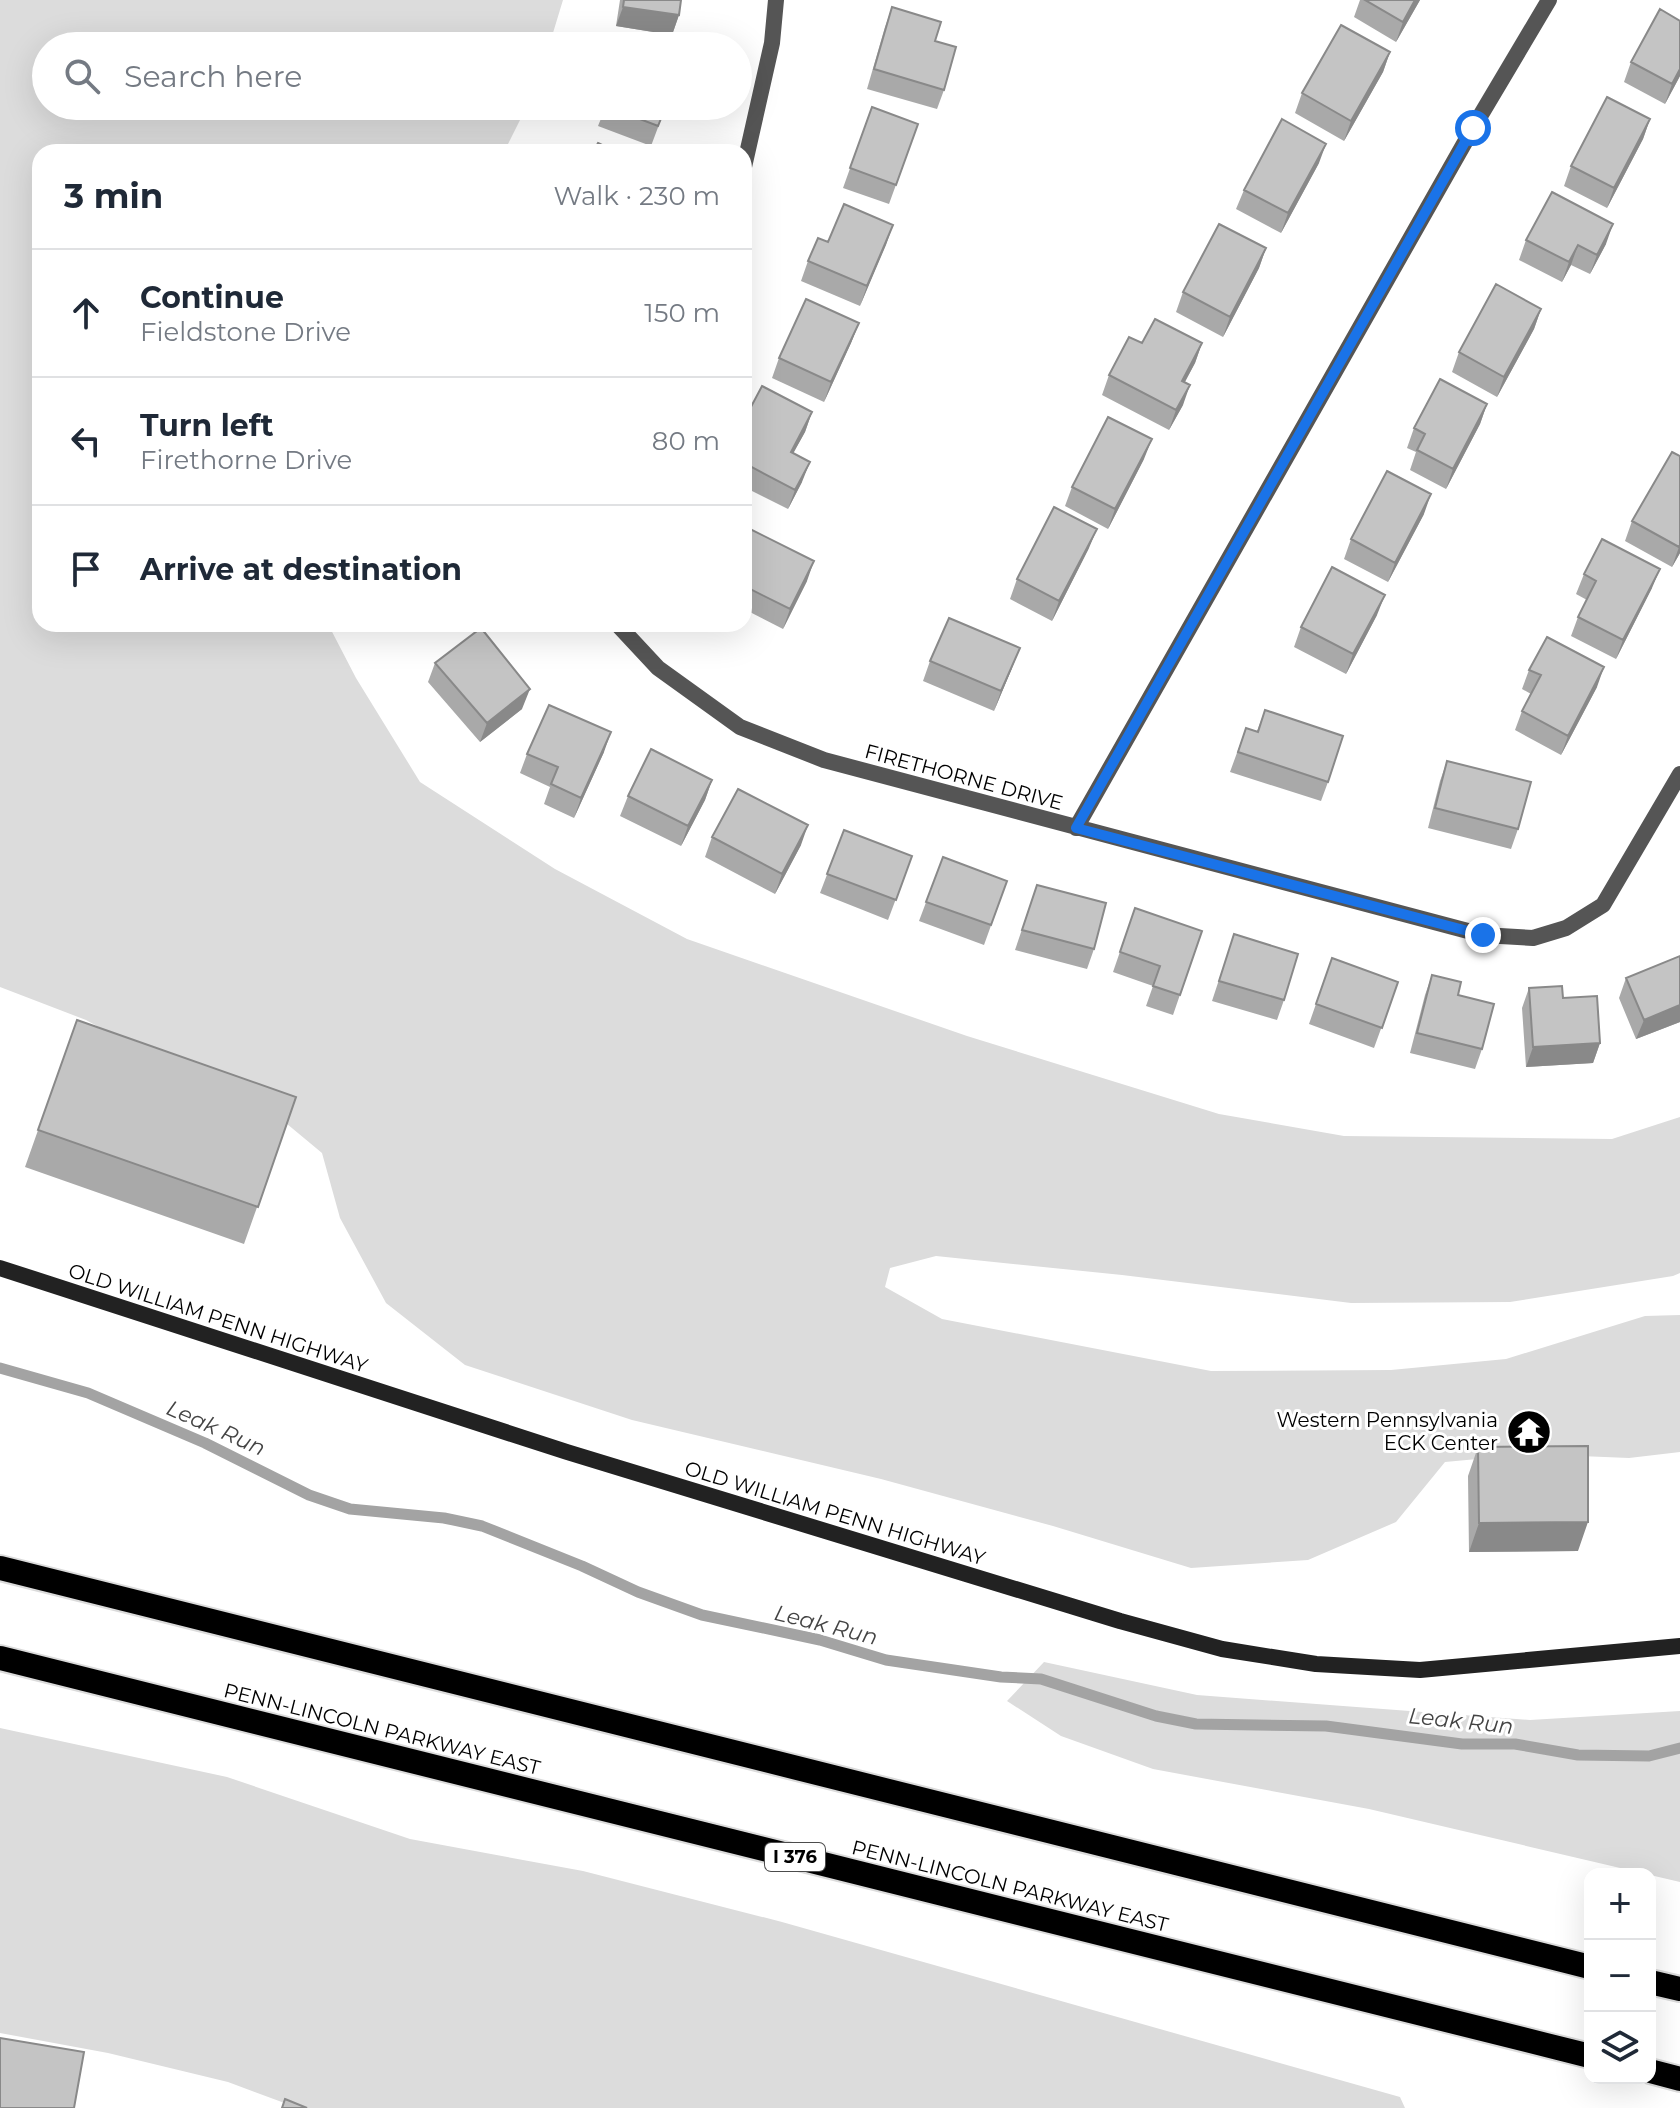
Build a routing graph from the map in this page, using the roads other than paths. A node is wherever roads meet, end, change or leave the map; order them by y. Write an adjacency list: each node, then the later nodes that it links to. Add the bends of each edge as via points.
1 (776, 0): 3 (street)
2 (1549, 0): 6 (street)
3 (751, 144)
4 (624, 632): 6 (street, FIRETHORNE DRIVE, via 658,668 740,727 824,760)
5 (1680, 774): 6 (street, FIRETHORNE DRIVE, via 1603,905 1566,928 1533,938 1483,935)
6 (1076, 828)
7 (0, 1268): 9 (main road, OLD WILLIAM PENN HIGHWAY, via 567,1452 1222,1649 1316,1664 1420,1670)
8 (0, 1568): 11 (highway)
9 (1680, 1646)
10 (0, 1658): 14 (highway, PENN-LINCOLN PARKWAY EAST / I 376)
11 (1584, 1965)
12 (1656, 1983): 13 (highway)
13 (1680, 1989)
14 (1584, 2054)
15 (1656, 2073): 16 (highway)
16 (1680, 2079)

